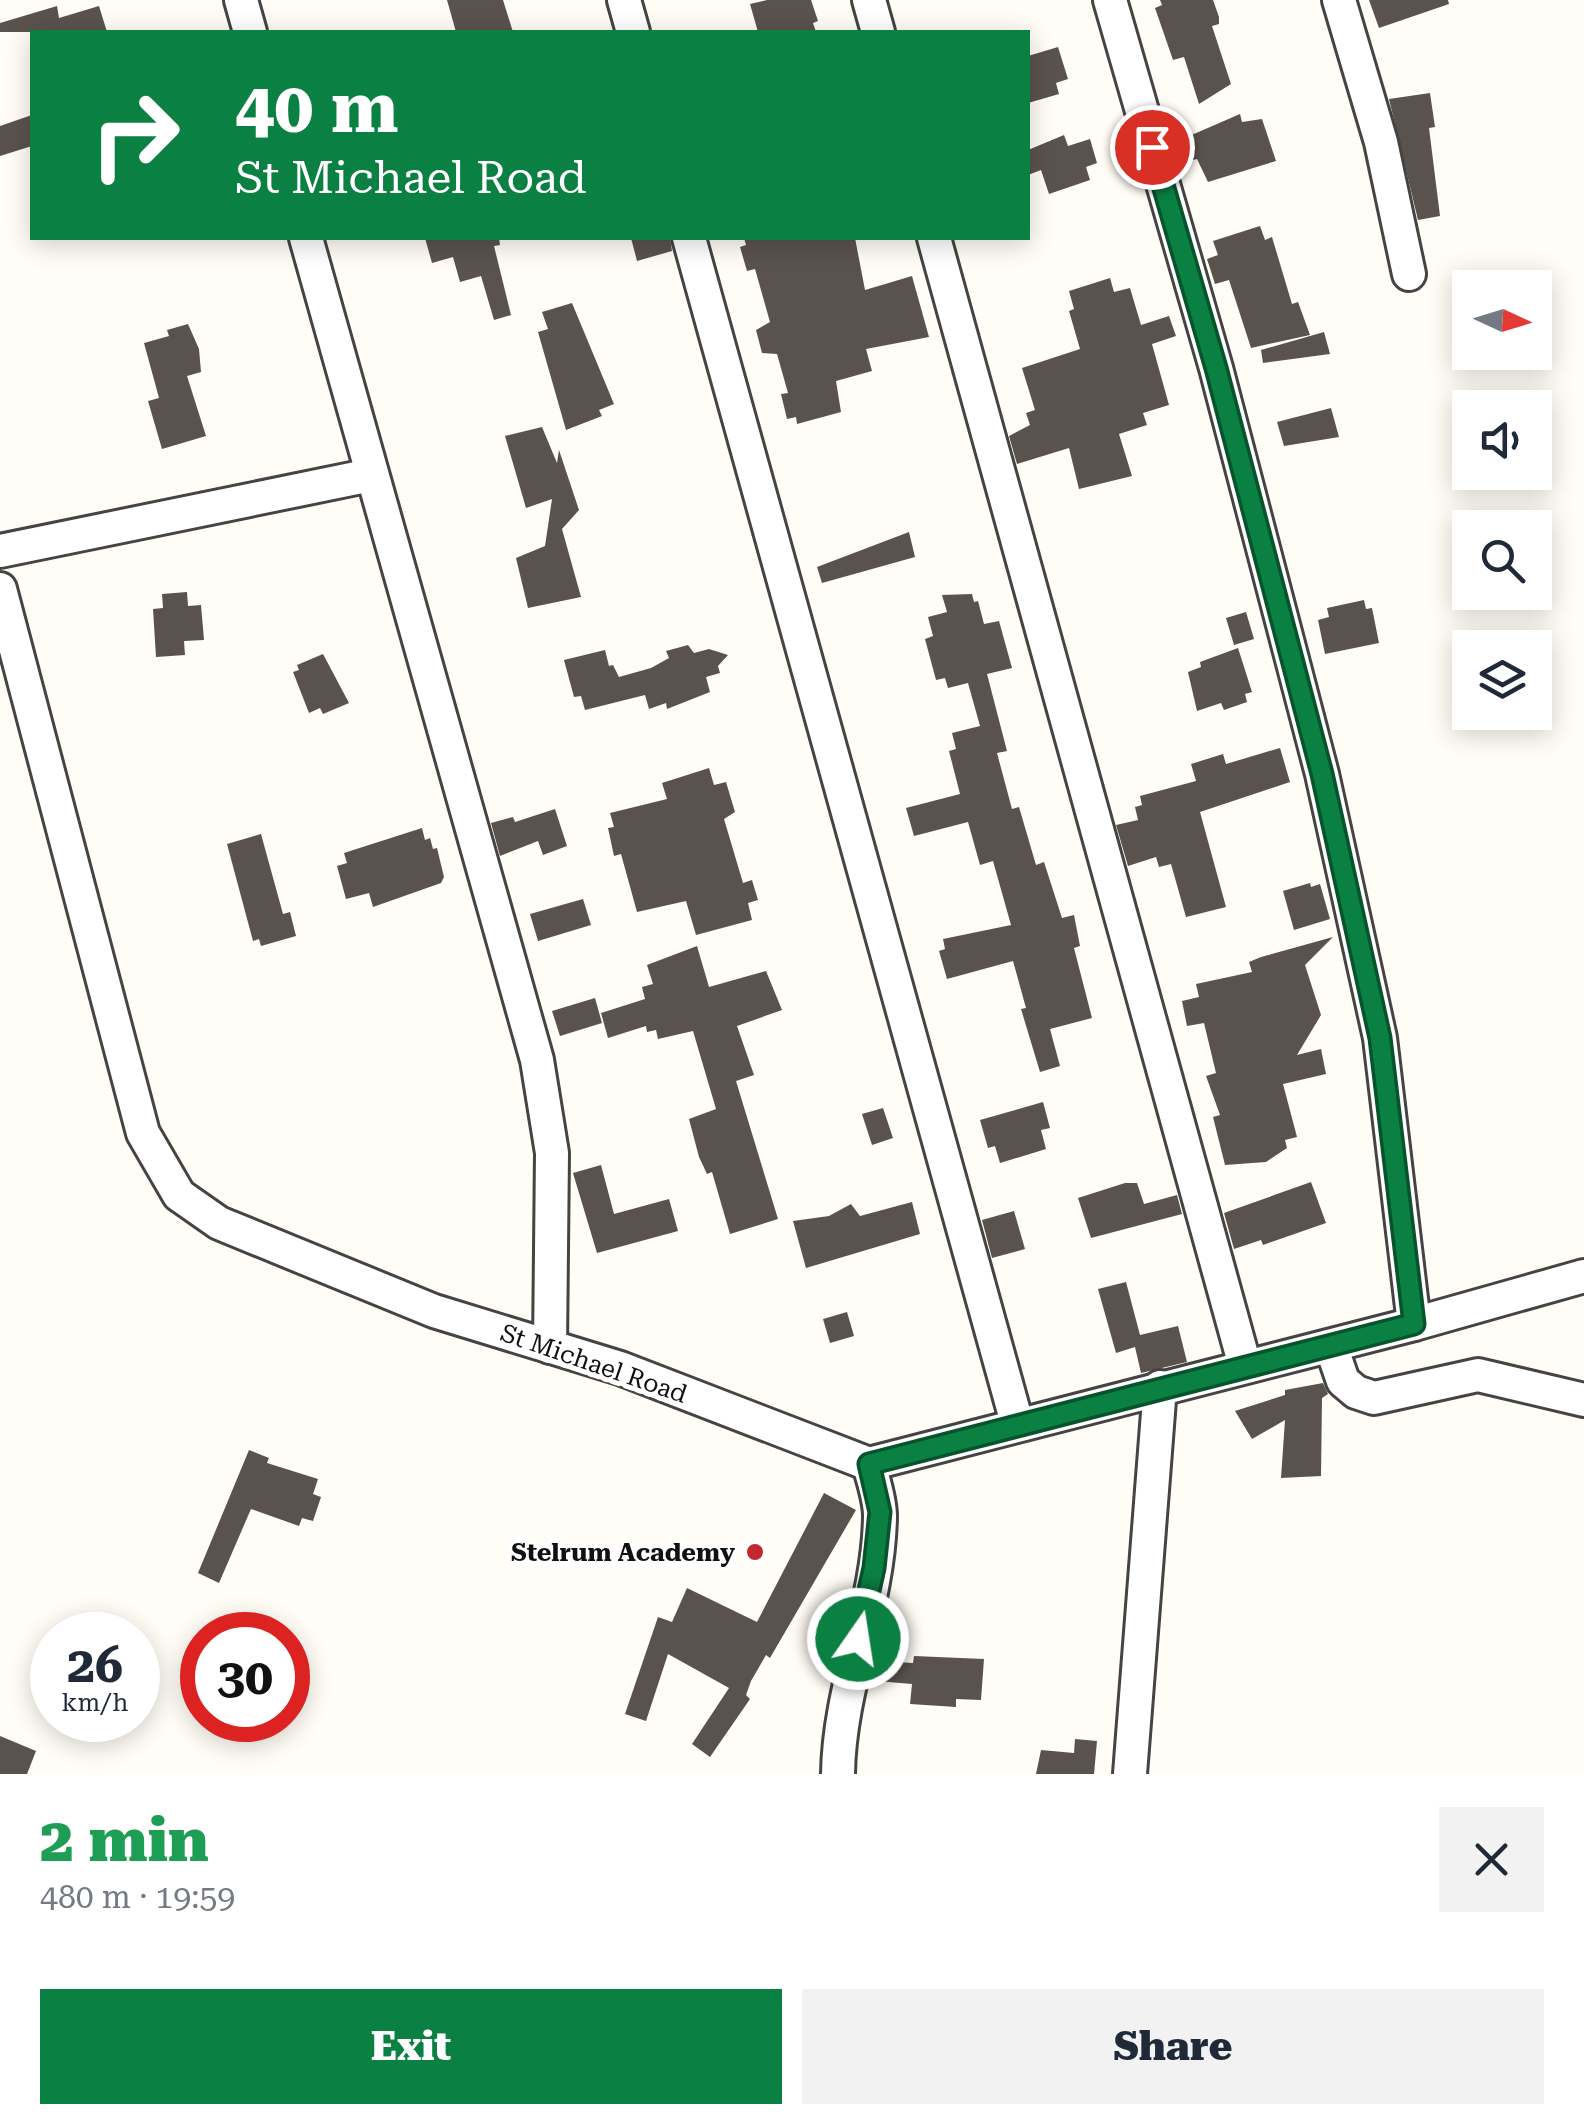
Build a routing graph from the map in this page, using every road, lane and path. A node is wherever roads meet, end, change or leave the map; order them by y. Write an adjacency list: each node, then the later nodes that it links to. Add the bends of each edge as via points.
1 (241, 0): 6 (street)
2 (624, 0): 7 (street)
3 (869, 0): 8 (street)
4 (1110, 0): 19 (street, via 1216,368 1322,774 1380,1038)
5 (1339, 0): 12 (street, via 1381,142)
6 (249, 30)
7 (632, 30)
8 (877, 30)
9 (307, 240): 13 (street)
10 (690, 240): 25 (street)
11 (935, 240): 22 (street)
12 (1409, 274)
13 (371, 474): 14 (street); 20 (street, via 537,1060 552,1153)
14 (0, 551)
15 (0, 589): 17 (street, St Michael Road)
16 (0, 697): 17 (street)
17 (36, 723): 20 (street, St Michael Road, via 143,1133 179,1196 219,1223 312,1264)
18 (1584, 1276): 19 (street)
19 (1414, 1324): 21 (street)
20 (550, 1346): 26 (street, St Michael Road)
21 (1331, 1346): 22 (street); 24 (street, via 1343,1381 1374,1398 1478,1375)
22 (1246, 1366): 23 (street)
23 (1160, 1387): 25 (street); 28 (street)
24 (1584, 1400)
25 (1016, 1422): 26 (street)
26 (869, 1464): 27 (street, via 880,1512 878,1540)
27 (838, 1774)
28 (1130, 1774)

